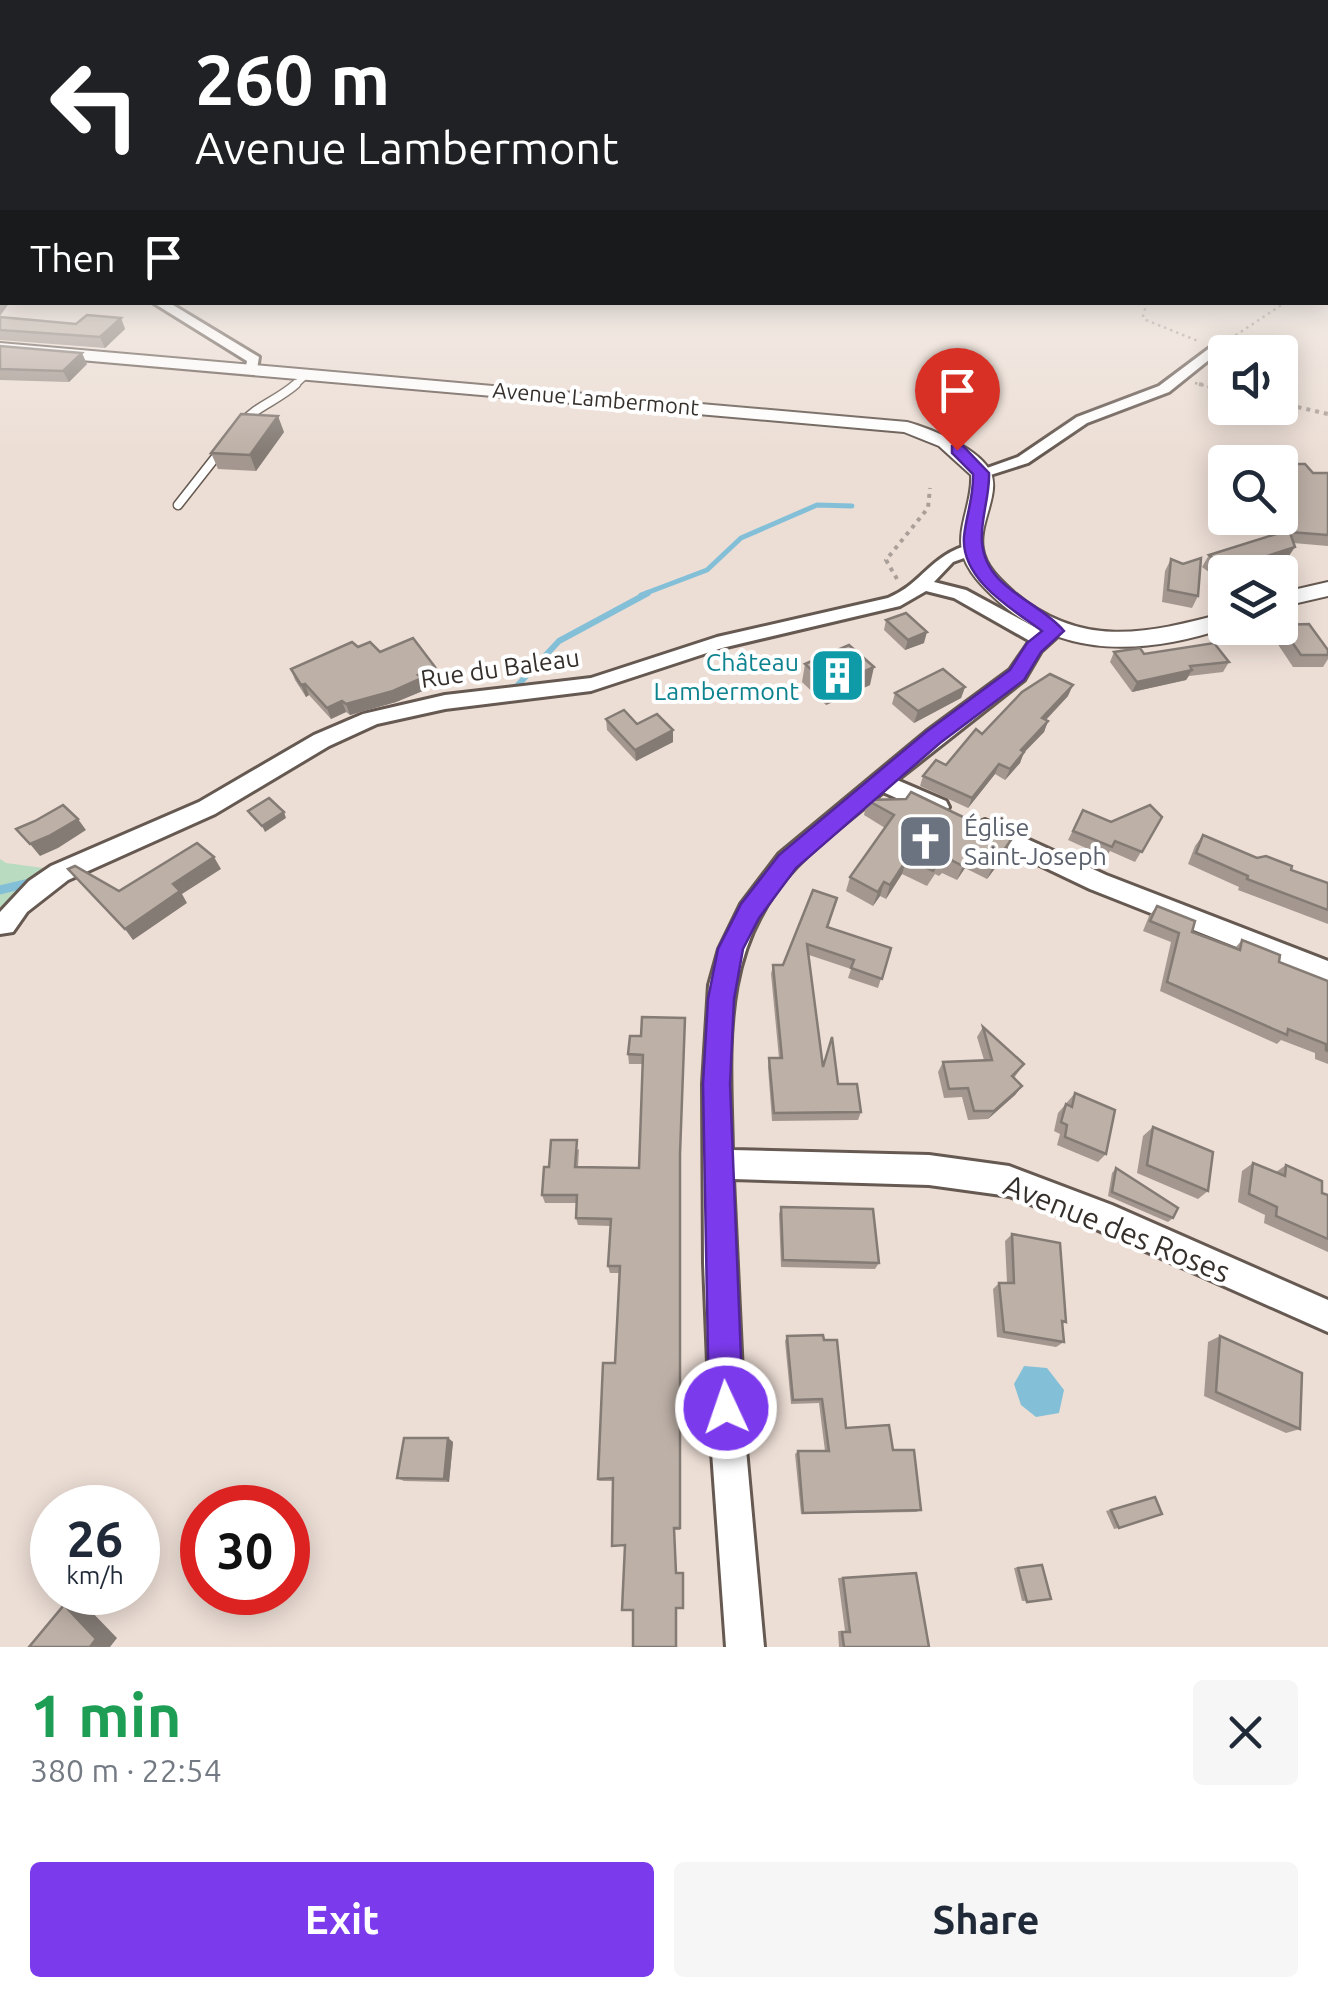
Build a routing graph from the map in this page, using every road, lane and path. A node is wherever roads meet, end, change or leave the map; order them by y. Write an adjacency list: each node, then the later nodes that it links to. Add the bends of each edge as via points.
1 (163, 305): 8 (street, via 254,360)
2 (1147, 305): 5 (path, via 1146,320)
3 (1281, 305): 4 (path)
4 (1235, 335)
5 (1208, 345)
6 (0, 348): 8 (street, Avenue Lambermont)
7 (1208, 354): 14 (street, via 1164,389 1082,420 1023,460)
8 (250, 369): 9 (street, Avenue Lambermont)
9 (307, 374): 12 (lane, via 273,404 250,412); 14 (street, Avenue Lambermont, via 892,424 946,442)
10 (1298, 407): 11 (path)
11 (1328, 414)
12 (238, 428)
13 (226, 443): 16 (lane)
14 (981, 473): 17 (street)
15 (930, 488): 18 (path, via 928,508 886,566 900,582)
16 (178, 505)
17 (972, 549): 18 (street, Rue du Baleau, via 938,562); 22 (street, via 985,576)
18 (921, 588): 22 (street, via 960,594); 24 (street, Rue du Baleau, via 882,605 715,643 589,685 469,697 368,720 204,809 89,858 13,910)
19 (1328, 589): 20 (street)
20 (1298, 596)
21 (1208, 625): 22 (street, via 1153,638)
22 (1048, 636): 23 (street, via 1017,675)
23 (882, 782): 25 (street, via 1098,882); 26 (street, via 787,861 731,949 721,999)
24 (4, 926)
25 (1328, 972)
26 (718, 1164): 27 (street, Avenue des Roses, via 928,1170 1009,1181); 28 (street, via 728,1438)
27 (1328, 1316)
28 (745, 1647)

